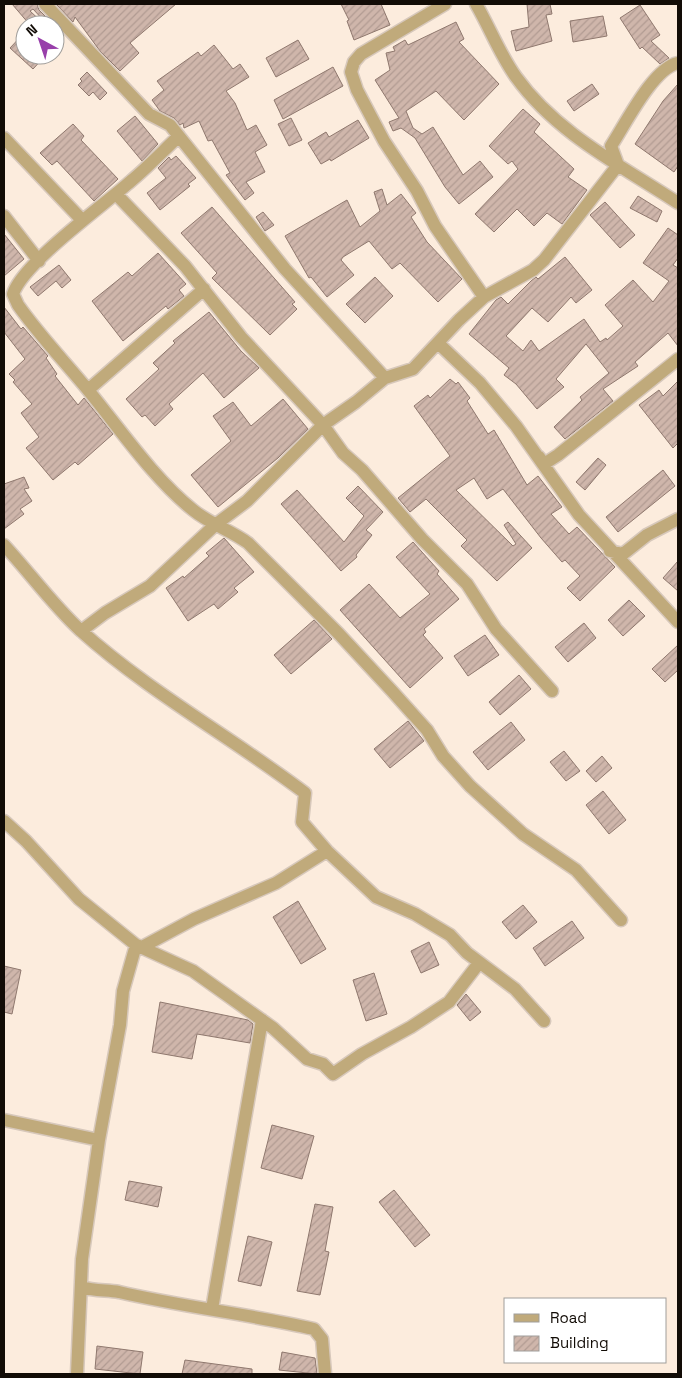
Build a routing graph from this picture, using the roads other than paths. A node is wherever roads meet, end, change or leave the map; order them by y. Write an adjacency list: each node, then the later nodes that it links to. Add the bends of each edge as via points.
1 (45, 4): 5 (street, via 149,114 170,125)
2 (445, 4): 14 (street, via 361,54 351,72 384,141 417,191 435,226)
3 (476, 4): 7 (street, via 517,78 567,130)
4 (678, 63): 7 (street, via 666,69 643,95 611,146)
5 (179, 136): 8 (street); 17 (street, via 285,269)
6 (4, 138): 11 (street)
7 (618, 165): 9 (street); 14 (street, via 544,260 533,270)
8 (116, 194): 11 (street); 13 (street)
9 (678, 203)
10 (4, 216): 12 (street)
11 (82, 220): 12 (street)
12 (39, 261): 18 (street, via 16,286 13,294 26,316)
13 (204, 289): 18 (street); 19 (street, via 240,337)
14 (484, 298): 15 (street)
15 (438, 343): 17 (street, via 413,369); 20 (street, via 480,383)
16 (678, 359): 20 (street, via 544,464)
17 (385, 378): 19 (street)
18 (88, 390): 22 (street, via 139,454 192,510)
19 (323, 425): 22 (street, via 247,501); 27 (street, via 344,453 467,584 496,629)
20 (535, 453): 24 (street, via 579,515)
21 (678, 518): 24 (street, via 647,535 623,554)
22 (215, 525): 26 (street, via 150,586); 30 (street, via 232,531 248,543 339,634 427,730 443,756 470,786 522,834 576,870)
23 (4, 545): 26 (street)
24 (610, 551): 25 (street)
25 (678, 622)
26 (81, 631): 29 (street, via 143,680 305,793 302,822)
27 (552, 691)
28 (4, 821): 31 (street, via 79,899)
29 (327, 851): 31 (street, via 276,883 194,919 142,947); 32 (street, via 376,897 415,914 450,935)
30 (621, 920)
31 (136, 945): 33 (street, via 193,972); 36 (street, via 123,991)
32 (479, 963): 33 (street, via 449,1002 333,1074 323,1064 307,1059); 34 (street, via 515,989)
33 (262, 1020): 38 (street)
34 (544, 1021)
35 (4, 1120): 36 (street)
36 (99, 1140): 37 (street)
37 (81, 1287): 38 (street); 39 (street)
38 (212, 1309): 40 (street, via 314,1329 322,1339)
39 (77, 1374)
40 (324, 1374)

